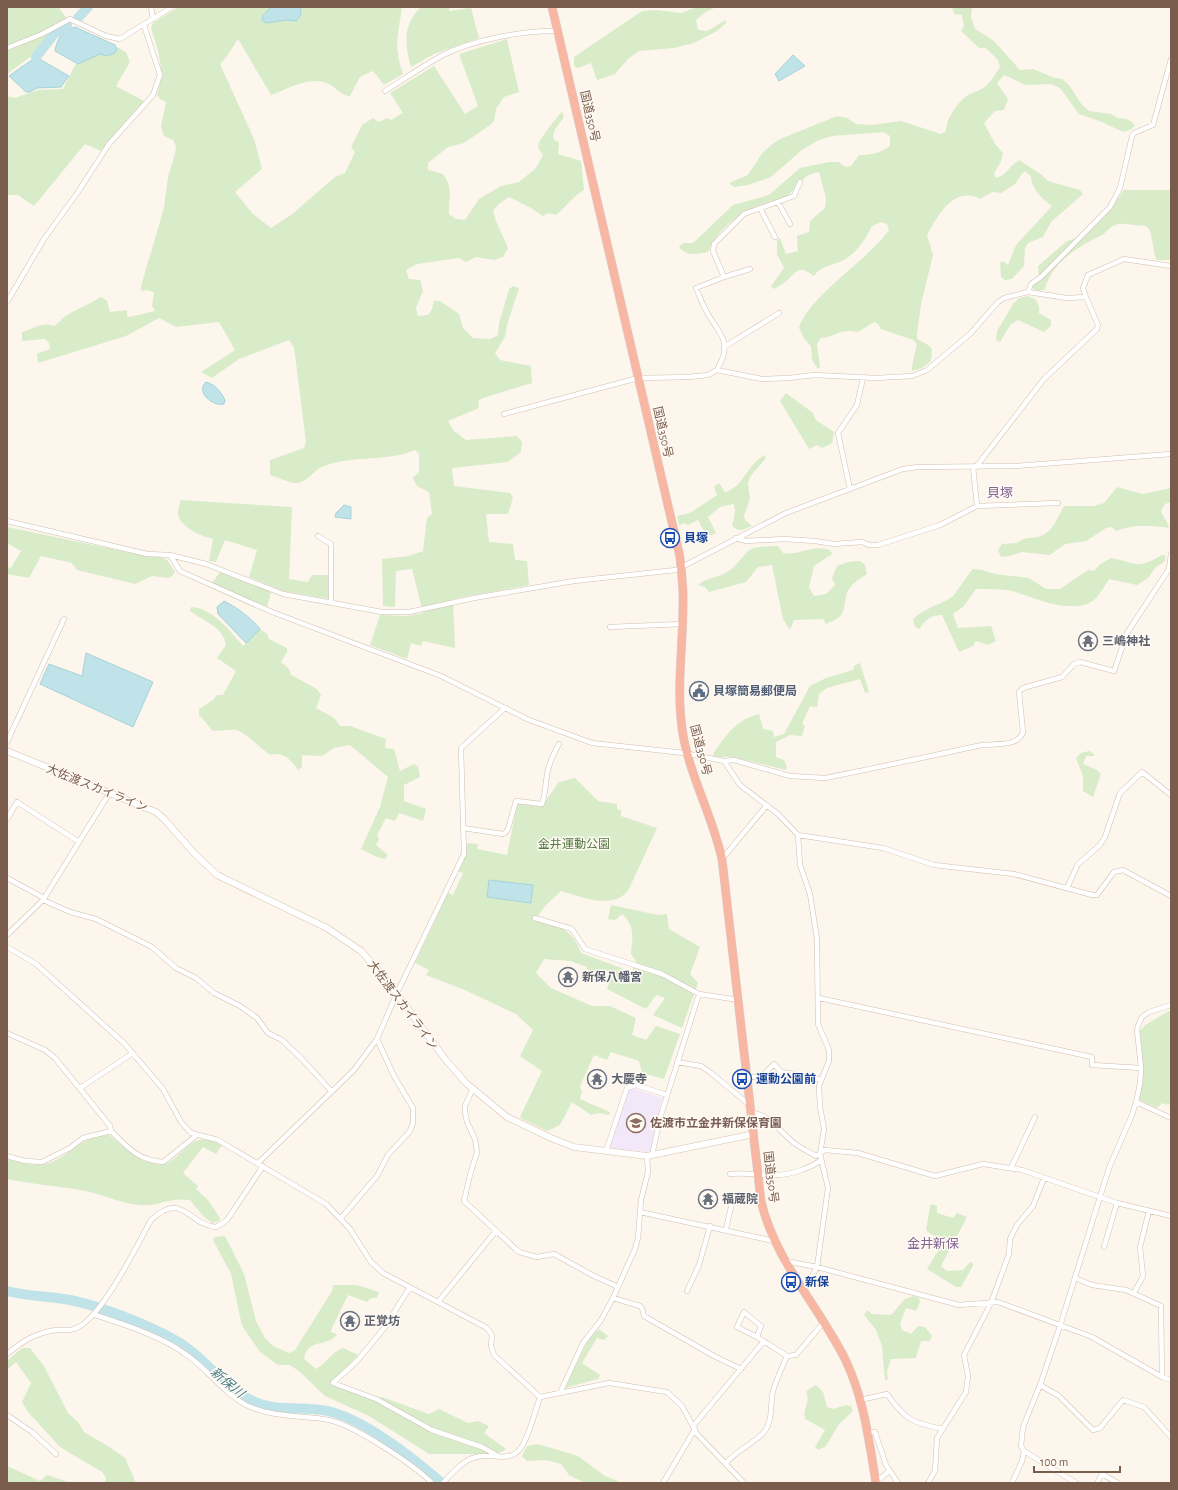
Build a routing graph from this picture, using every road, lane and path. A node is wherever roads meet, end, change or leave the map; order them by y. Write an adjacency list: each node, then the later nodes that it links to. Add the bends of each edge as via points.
1 (151, 7): 4 (street)
2 (172, 7): 4 (street)
3 (552, 7): 6 (highway, 国道350号)
4 (153, 19): 5 (street)
5 (144, 25): 7 (street, via 120,39 106,36 70,19); 20 (street, via 160,75 153,95 109,144 44,239)
6 (558, 31): 9 (street, via 506,37 462,48 444,55); 24 (highway, 国道350号)
7 (7, 48)
8 (1171, 59): 18 (street, via 1153,125 1132,136 1120,188 1110,207 1031,284)
9 (385, 91)
10 (800, 182): 11 (street, via 794,196)
11 (778, 202): 12 (street); 13 (street)
12 (760, 208): 14 (street); 17 (street, via 744,214 714,244 713,251)
13 (790, 224)
14 (775, 237)
15 (1171, 266): 19 (street, via 1124,259 1088,275 1083,288)
16 (750, 269): 17 (street)
17 (724, 278): 22 (street, via 696,288 708,315 724,337)
18 (1028, 292): 19 (street, via 1067,298); 25 (street, via 998,302 970,334 927,370 912,376)
19 (1086, 297): 28 (street, via 1098,325 1097,329 1044,379)
20 (7, 302)
21 (779, 313): 22 (street)
22 (724, 347): 23 (street)
23 (716, 370): 24 (street, via 708,375 689,377); 25 (street, via 762,379 814,374)
24 (638, 378): 26 (street); 37 (highway, 国道350号)
25 (863, 378): 29 (street, via 857,405 838,432)
26 (504, 414)
27 (1171, 454): 28 (street)
28 (975, 467): 29 (street, via 904,469); 31 (street)
29 (850, 489): 34 (street, via 786,513)
30 (1058, 503): 31 (street, via 1026,502)
31 (977, 506): 34 (street, via 940,525 878,545 784,539 746,541)
32 (7, 521): 36 (street, via 147,554)
33 (318, 536): 38 (street, via 331,544)
34 (736, 538): 37 (street)
35 (1171, 554): 47 (street, via 1169,568 1127,633 1114,671 1080,662 1074,664 1062,677 1023,688 1019,692 1023,732 1015,742 982,744 825,778 790,776 734,760)
36 (170, 555): 38 (street, via 206,564 283,594); 42 (street, via 180,571 272,612 440,676)
37 (681, 568): 38 (street, via 662,573 574,581 409,612 382,612); 40 (highway, 国道350号)
38 (331, 602)
39 (64, 619): 43 (street)
40 (683, 624): 41 (street); 46 (highway, 国道350号, via 680,703)
41 (610, 627)
42 (505, 708): 46 (street, via 592,743); 52 (street, via 461,748)
43 (7, 742)
44 (559, 744): 52 (street, via 548,770 546,795 542,804 516,800 508,829 503,834)
45 (7, 751): 48 (street, 大佐渡スカイライン)
46 (687, 755): 47 (street); 55 (highway, 国道350号)
47 (724, 761): 50 (street, via 740,785)
48 (110, 792): 54 (street); 63 (street, 大佐渡スカイライン, via 164,818 217,875 340,935 370,959)
49 (1171, 795): 57 (street, via 1142,772 1120,793 1106,837 1078,864)
50 (766, 805): 53 (street); 55 (street)
51 (7, 819): 54 (street, via 18,802)
52 (463, 828): 63 (street, via 462,858)
53 (798, 835): 57 (street, via 883,848 934,865 1020,875); 65 (street, via 800,865 808,885 817,939)
54 (79, 842): 59 (street)
55 (722, 858): 66 (highway, 国道350号)
56 (7, 878): 59 (street)
57 (1067, 888): 58 (street, via 1097,895 1114,872 1122,870)
58 (1171, 896)
59 (44, 899): 61 (street); 77 (street, via 70,912 96,919 152,947 176,968 257,1018 268,1033 282,1040)
60 (535, 918): 64 (street, via 572,929 585,949 662,974)
61 (7, 935)
62 (7, 947): 70 (street, via 36,964 108,1026)
63 (397, 993): 69 (street); 76 (street, 大佐渡スカイライン, via 445,1059)
64 (699, 994): 66 (street); 71 (street)
65 (819, 998): 72 (street, via 1092,1057 1092,1066); 74 (street, via 819,1030 828,1050 829,1062)
66 (739, 1000): 73 (highway, 国道350号)
67 (1171, 1005): 72 (street, via 1149,1012 1139,1023 1137,1030)
68 (8, 1035): 75 (street, via 45,1050)
69 (377, 1039): 77 (street, via 354,1070); 103 (street, via 394,1076 413,1108 413,1123 410,1131 388,1155 377,1176)
70 (133, 1053): 75 (street); 86 (street, via 163,1089 181,1122 191,1133)
71 (677, 1062): 78 (street); 80 (street, via 700,1066)
72 (1141, 1068): 79 (street)
73 (747, 1077): 74 (street, via 761,1077 774,1064 781,1072); 80 (highway, 国道350号)
74 (821, 1079): 90 (street, via 819,1096 824,1129)
75 (80, 1088): 84 (street, via 110,1126)
76 (473, 1088): 87 (street, 大佐渡スカイライン, via 507,1117 545,1135 574,1147); 106 (street, via 464,1112 475,1139 477,1152 464,1200)
77 (331, 1091): 91 (street)
78 (667, 1095): 87 (street, via 636,1085 628,1088); 88 (street)
79 (1136, 1102): 83 (street); 98 (street)
80 (750, 1103): 81 (highway, 国道350号)
81 (751, 1113): 85 (highway, 国道350号); 90 (street, via 769,1120 794,1143)
82 (1035, 1117): 93 (street)
83 (1171, 1118)
84 (111, 1131): 86 (street, via 137,1155 163,1162); 89 (street, via 83,1138 70,1148 42,1162)
85 (754, 1134): 88 (street, 大佐渡スカイライン); 95 (highway, 国道350号)
86 (197, 1135): 91 (street, via 218,1140)
87 (606, 1151): 88 (street, 大佐渡スカイライン)
88 (649, 1155): 101 (street)
89 (7, 1156)
90 (820, 1157): 93 (street, via 825,1150 858,1153 936,1176 983,1164); 95 (street, via 799,1170 778,1176); 110 (street, via 828,1188)
91 (258, 1162): 92 (street)
92 (263, 1166): 103 (street, via 326,1204); 120 (street, via 227,1220 216,1227 200,1224 185,1210 168,1209 151,1220)
93 (1011, 1168): 96 (street)
94 (730, 1174): 95 (street)
95 (758, 1174): 97 (highway, 国道350号)
96 (1044, 1178): 98 (street); 119 (street, via 1033,1206 1017,1225 1010,1239 1009,1254)
97 (761, 1196): 105 (street, via 735,1196); 107 (highway, 国道350号, via 764,1214)
98 (1100, 1197): 99 (street); 111 (street)
99 (1117, 1203): 100 (street); 108 (street)
100 (1149, 1211): 102 (street); 116 (street, via 1140,1247 1143,1276)
101 (640, 1212): 104 (street); 113 (street, via 636,1244)
102 (1171, 1216)
103 (340, 1218): 112 (street, via 377,1268)
104 (710, 1226): 105 (street); 115 (street, via 699,1265)
105 (726, 1229): 107 (street)
106 (495, 1232): 113 (street, via 519,1252 537,1257 554,1254); 118 (street)
107 (774, 1241): 109 (highway, 国道350号)
108 (1104, 1247)
109 (785, 1261): 110 (street); 114 (highway, 国道350号)
110 (817, 1267): 114 (street); 119 (street, via 959,1305)
111 (1075, 1278): 116 (street, via 1092,1285); 122 (street)
112 (410, 1287): 118 (street); 141 (street, via 384,1327 334,1383 376,1399 432,1430 482,1447)
113 (618, 1287): 117 (street)
114 (802, 1288): 121 (highway, 国道350号)
115 (687, 1290)
116 (1134, 1293): 128 (street, via 1160,1306)
117 (613, 1298): 127 (street, via 640,1306 644,1316 714,1356); 131 (street, via 601,1320 583,1343)
118 (438, 1302): 132 (street, via 487,1328 492,1335 491,1346 494,1355)
119 (991, 1303): 122 (street, via 998,1302); 136 (street, via 964,1355 968,1376 966,1392)
120 (95, 1314): 125 (street, via 87,1323 74,1329 39,1333 25,1339); 145 (street, via 183,1352 221,1387 247,1405 277,1416 320,1419 349,1427 420,1472)
121 (823, 1323): 126 (street, via 796,1355); 133 (highway, 国道350号, via 845,1360)
122 (1060, 1326): 128 (street, via 1092,1337); 130 (street)
123 (757, 1337): 123 (street, via 737,1327 744,1312 761,1326); 124 (street)
124 (764, 1341): 126 (street); 127 (street)
125 (7, 1354)
126 (787, 1356): 142 (street, via 773,1391 766,1430 735,1452)
127 (741, 1368): 135 (street)
128 (1162, 1377): 129 (street)
129 (1171, 1380)
130 (1040, 1385): 138 (street, via 1059,1396 1093,1430 1100,1428 1123,1400 1144,1407); 139 (street, via 1021,1435 1021,1446)
131 (560, 1393): 132 (street); 135 (street, via 609,1383 666,1392 682,1406)
132 (540, 1397): 141 (street, via 522,1448 510,1456)
133 (860, 1400): 136 (street, via 887,1394 902,1414 918,1424); 137 (highway, 国道350号)
134 (7, 1416): 140 (street, via 32,1432)
135 (694, 1427): 142 (street, via 697,1434); 147 (street)
136 (943, 1429): 150 (street, via 937,1438 935,1471)
137 (868, 1432): 143 (street, via 876,1432); 144 (highway, 国道350号)
138 (1171, 1437)
139 (1024, 1451): 151 (street); 152 (street)
140 (56, 1454)
141 (500, 1457): 146 (street, via 472,1458)
142 (726, 1463): 148 (street)
143 (889, 1471): 144 (street); 149 (street)
144 (878, 1481)
145 (432, 1483)
146 (443, 1483)
147 (663, 1483)
148 (744, 1483)
149 (898, 1483)
150 (928, 1483)
151 (1012, 1483)
152 (1076, 1483)
153 (1097, 1483): 154 (street, via 1102,1474)
154 (1118, 1483)

